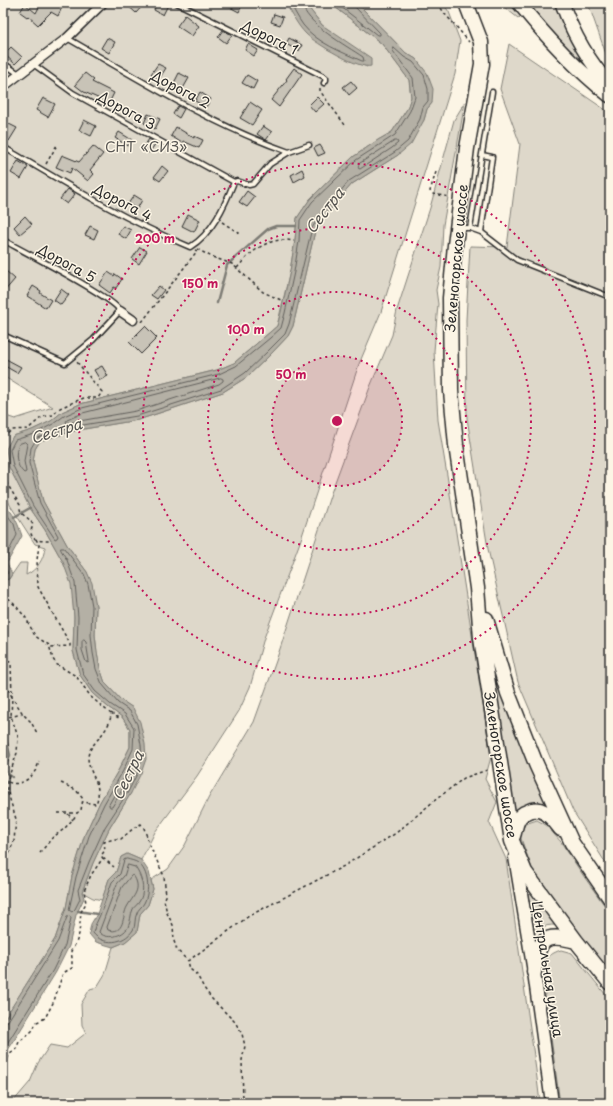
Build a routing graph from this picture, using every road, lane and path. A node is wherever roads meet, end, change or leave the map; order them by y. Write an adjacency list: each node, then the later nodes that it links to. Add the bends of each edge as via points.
1 (103, 3): 7 (street)
2 (177, 3): 12 (lane, Дорога 1, via 323,76 326,78)
3 (438, 3): 8 (path)
4 (466, 3): 26 (highway, Зеленогорское шоссе, via 481,42 482,64)
5 (519, 3): 16 (main road, via 552,42)
6 (562, 3): 13 (main road, via 582,48 598,72)
7 (67, 38): 10 (street); 21 (lane, Дорога 2, via 166,95 259,141)
8 (469, 43)
9 (3, 63): 11 (lane)
10 (32, 64): 11 (street); 25 (lane, Дорога 3, via 73,93)
11 (20, 74): 14 (street)
12 (324, 83): 17 (path, via 320,91)
13 (610, 84)
14 (3, 87)
15 (492, 92): 22 (lane)
16 (610, 96)
17 (344, 125)
18 (57, 145): 23 (path)
19 (309, 145): 21 (lane)
20 (3, 147): 23 (lane, Дорога 4)
21 (290, 152): 25 (lane, via 270,164 253,184)
22 (482, 156): 28 (lane); 29 (lane, via 492,157)
23 (42, 171): 33 (lane, Дорога 4, via 135,222)
24 (436, 172): 26 (path, via 430,191 432,194)
25 (234, 182): 27 (lane)
26 (460, 199): 28 (highway, Зеленогорское шоссе)
27 (217, 219): 30 (path); 33 (lane, via 198,243)
28 (463, 228): 29 (lane); 48 (highway, Зеленогорское шоссе, via 450,298 451,391 456,445)
29 (480, 232): 36 (lane, via 517,260)
30 (242, 235)
31 (3, 240): 38 (lane, Дорога 5, via 102,294)
32 (294, 241): 35 (path, via 272,241 254,252)
33 (190, 247): 39 (path, via 197,251)
34 (196, 248): 35 (path)
35 (237, 268): 37 (path, via 263,292)
36 (610, 297)
37 (281, 300)
38 (119, 309): 39 (street); 41 (lane, via 93,340)
39 (137, 322)
40 (3, 335): 41 (lane, via 63,363)
41 (72, 357): 42 (path, via 102,392 98,398 76,401 60,408 53,415 42,417 28,429 12,430)
42 (3, 437)
43 (3, 477): 45 (path)
44 (3, 482): 45 (path)
45 (6, 483): 46 (path, via 20,505 22,515 31,522 30,532)
46 (36, 539): 47 (path); 50 (path, via 39,545 38,588 70,644)
47 (49, 540)
48 (477, 588): 61 (highway, Зеленогорское шоссе); 71 (highway, Зеленогорское шоссе, via 508,693 536,764)
49 (3, 596): 50 (path, via 26,618 35,636)
50 (50, 647): 54 (path, via 56,664 76,676 91,698)
51 (3, 657): 53 (path, via 11,663)
52 (5, 683): 53 (path)
53 (12, 697): 55 (path); 56 (path)
54 (109, 712): 58 (path); 65 (path, via 111,721 89,751 88,758 99,790 99,798 96,804)
55 (23, 714): 56 (path); 59 (path, via 31,722)
56 (11, 716): 57 (path); 63 (path, via 18,737 17,753)
57 (3, 718)
58 (120, 720)
59 (36, 733)
60 (39, 761): 63 (path, via 38,768 30,778 21,783)
61 (501, 765): 70 (highway, Зеленогорское шоссе); 79 (path, via 464,778 396,833 344,866 249,916)
62 (3, 779): 63 (path)
63 (6, 782): 75 (path, via 16,819 14,841)
64 (61, 782): 65 (path, via 76,790)
65 (83, 802): 67 (path, via 82,810)
66 (58, 813): 68 (path)
67 (77, 813): 68 (path); 69 (path)
68 (68, 814): 69 (path)
69 (72, 820): 72 (path)
70 (512, 841): 71 (highway, via 518,820 523,814 530,810 541,810 551,817); 78 (highway, Зеленогорское шоссе, via 525,872); 80 (main road, Центральная улица)
71 (572, 843): 77 (highway, Зеленогорское шоссе)
72 (40, 853)
73 (98, 854): 74 (path)
74 (102, 857): 76 (path); 79 (path, via 105,850 104,842 121,839 141,824 164,876 164,900 173,925 176,950); 82 (path, via 84,891 86,903 81,912 79,934 70,951 72,968 63,973 54,1001 45,1018 37,1022 32,1031 19,1042 9,1055)
75 (3, 864)
76 (114, 867)
77 (610, 898)
78 (576, 941): 80 (highway, via 549,937 542,943 537,954); 81 (highway, Зеленогорское шоссе)
79 (188, 961): 83 (path, via 190,969 197,975 212,999 235,1022 242,1034 245,1046 242,1060)
80 (534, 972): 84 (main road, Центральная улица)
81 (609, 980)
82 (3, 1070)
83 (243, 1103)
84 (552, 1103)

